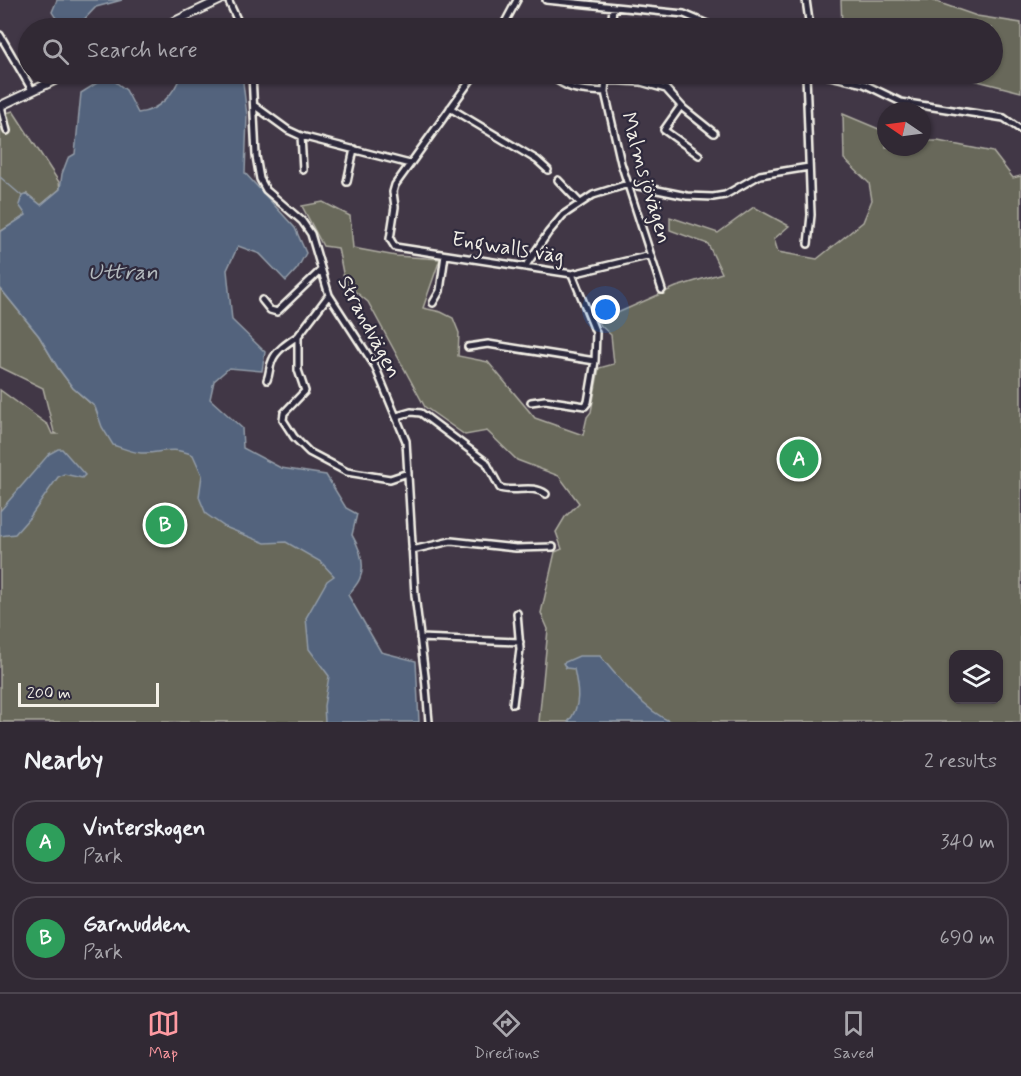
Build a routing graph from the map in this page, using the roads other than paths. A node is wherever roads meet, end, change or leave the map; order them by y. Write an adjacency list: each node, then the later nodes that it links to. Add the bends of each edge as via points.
1 (220, 0): 7 (street)
2 (228, 0): 8 (street)
3 (517, 0): 9 (street)
4 (546, 0): 6 (street)
5 (806, 0): 12 (street)
6 (612, 8): 10 (street); 11 (street)
7 (182, 18)
8 (236, 18)
9 (507, 18)
10 (611, 18)
11 (693, 18)
12 (809, 18)
13 (0, 35): 14 (street)
14 (18, 66)
15 (29, 84): 24 (street)
16 (46, 84): 24 (street)
17 (253, 84): 26 (street, Strandvägen)
18 (467, 84): 29 (street)
19 (563, 84): 25 (street, via 576,90)
20 (606, 84): 25 (street, Malmsjövägen)
21 (653, 84): 27 (street, via 666,89)
22 (806, 84): 37 (street)
23 (864, 84): 30 (street, via 901,102 1004,118)
24 (32, 90): 28 (street)
25 (605, 92): 42 (street, Malmsjövägen)
26 (255, 106): 33 (street); 48 (street, Strandvägen, via 260,179 266,190 302,221 311,234)
27 (681, 106): 32 (street); 35 (street, via 664,130)
28 (2, 108): 31 (street)
29 (450, 108): 36 (street); 39 (street)
30 (1021, 130)
31 (7, 131)
32 (714, 133)
33 (301, 136): 34 (street); 38 (street)
34 (354, 149): 36 (street); 41 (street)
35 (699, 155)
36 (410, 164): 45 (street, Engwalls väg, via 393,189 395,207 390,239 395,247)
37 (809, 167): 42 (street, via 760,174 725,195 713,197); 44 (street)
38 (303, 170)
39 (548, 170)
40 (558, 180): 43 (street)
41 (347, 182)
42 (628, 184): 43 (street); 46 (street, Malmsjövägen)
43 (579, 203): 47 (street, via 561,218)
44 (808, 244)
45 (445, 255): 47 (street, Engwalls väg); 53 (street, via 440,291)
46 (651, 255): 49 (street, Engwalls väg); 50 (street, Malmsjövägen)
47 (525, 267): 49 (street, Engwalls väg)
48 (321, 270): 51 (street, Strandvägen); 52 (street, via 277,312)
49 (572, 274): 56 (street, via 596,333)
50 (662, 290)
51 (328, 295): 54 (street); 59 (street, Strandvägen, via 375,366)
52 (262, 300)
53 (433, 303)
54 (298, 336): 57 (street, via 272,360); 60 (street, via 298,370 305,391 283,420 294,437 315,456 347,472 390,479)
55 (468, 346): 56 (street, via 488,344)
56 (595, 361): 58 (street, via 585,406 545,400)
57 (267, 380)
58 (531, 402)
59 (397, 416): 60 (street, Strandvägen, via 406,441); 61 (street, via 422,413 486,462 501,488 535,488)
60 (408, 473): 63 (street, Strandvägen)
61 (546, 494)
62 (553, 547): 63 (street, via 516,548 451,541)
63 (412, 550): 65 (street, Strandvägen)
64 (517, 613): 66 (street)
65 (420, 638): 66 (street); 68 (street, Strandvägen)
66 (520, 642): 67 (street)
67 (513, 704)
68 (429, 722)

